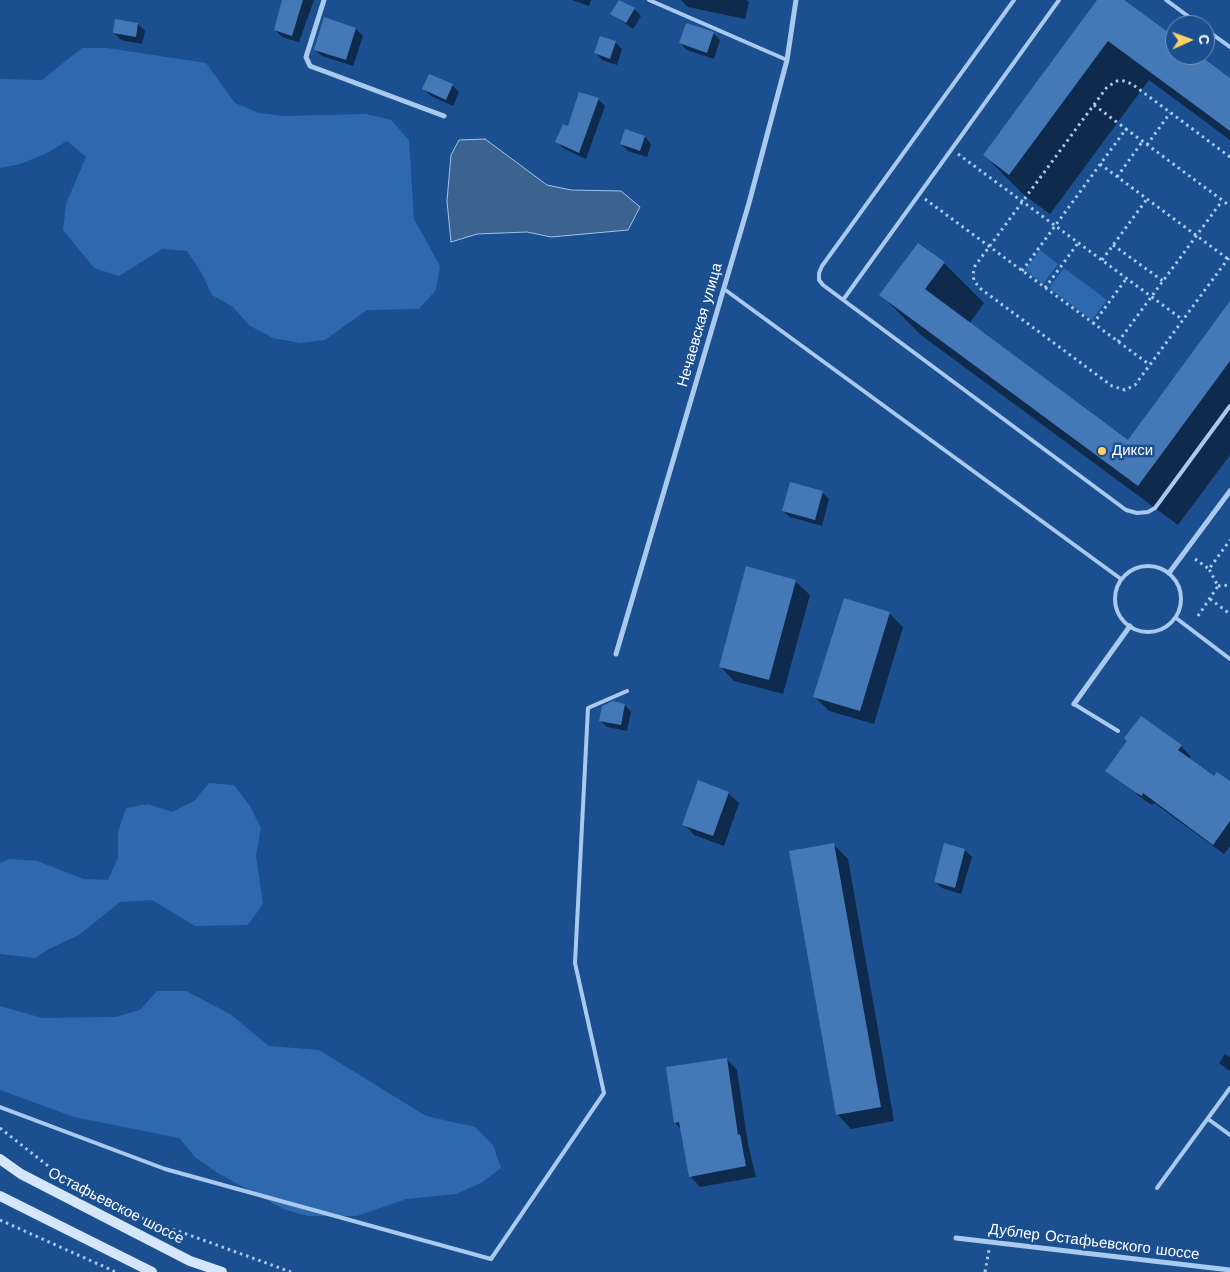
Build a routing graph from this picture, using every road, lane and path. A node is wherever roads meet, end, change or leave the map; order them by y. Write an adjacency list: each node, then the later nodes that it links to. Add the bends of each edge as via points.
1 (324, 0): 13 (street, via 306,57 310,66)
2 (649, 0): 10 (lane)
3 (796, 0): 10 (street, Нечаевская улица)
4 (1014, 0): 39 (lane, via 822,266 819,280)
5 (1059, 0): 17 (lane)
6 (1166, 0): 7 (lane)
7 (1186, 15)
8 (1215, 36): 9 (lane)
9 (1230, 47)
10 (787, 60): 37 (street, Нечаевская улица)
11 (1094, 106): 12 (path, via 1107,87 1116,81 1124,81); 14 (path); 24 (path)
12 (1170, 113): 16 (path); 18 (path)
13 (444, 116)
14 (1126, 129): 15 (path); 19 (path)
15 (1142, 142): 16 (path); 20 (path)
16 (1147, 145): 23 (path)
17 (952, 149): 21 (lane); 24 (path)
18 (1230, 158)
19 (1100, 164): 20 (path); 26 (path)
20 (1117, 176): 22 (path)
21 (919, 195): 30 (path); 39 (lane)
22 (1147, 199): 27 (path); 29 (path)
23 (1222, 200): 25 (path); 27 (path)
24 (1022, 202): 26 (path); 30 (path)
25 (1230, 206)
26 (1055, 226): 28 (path); 33 (path)
27 (1196, 236): 31 (path); 35 (path)
28 (1078, 243): 32 (path); 36 (path)
29 (1113, 245): 32 (path); 35 (path)
30 (989, 247): 33 (path); 43 (path, via 975,266 974,281 1050,341 1118,389 1135,385)
31 (1229, 258): 40 (path)
32 (1102, 260): 34 (path)
33 (1022, 271): 36 (path)
34 (1126, 279): 38 (path); 41 (path)
35 (1163, 281): 38 (path)
36 (1045, 288): 41 (path)
37 (724, 289): 50 (lane); 58 (street, Нечаевская улица)
38 (1151, 297): 40 (path); 42 (path)
39 (843, 300): 44 (lane, via 1126,510 1137,514 1155,508)
40 (1183, 320): 43 (path)
41 (1093, 324): 42 (path)
42 (1118, 342): 43 (path)
43 (1150, 365)
44 (1230, 406)
45 (1230, 491): 49 (street)
46 (1230, 540): 48 (path)
47 (1194, 559): 48 (path)
48 (1209, 569): 52 (path)
49 (1169, 572): 50 (lane, via 1147,566 1136,568); 56 (lane, via 1180,589 1182,600)
50 (1121, 579): 57 (lane, via 1115,597 1116,606 1119,615)
51 (1230, 585): 52 (path)
52 (1218, 586): 53 (path)
53 (1210, 599): 54 (path); 55 (path)
54 (1230, 614)
55 (1198, 616)
56 (1176, 618): 57 (lane, via 1160,630 1151,632 1141,632); 59 (lane)
57 (1130, 626): 61 (street)
58 (616, 654)
59 (1230, 659)
60 (627, 691): 64 (lane, via 588,708 575,963 604,1093 491,1259 165,1169)
61 (1074, 704): 62 (lane)
62 (1118, 731)
63 (1230, 1088): 65 (lane)
64 (0, 1107)
65 (1208, 1119): 67 (lane); 69 (lane)
66 (0, 1128): 77 (path, via 57,1173 134,1215)
67 (1230, 1135)
68 (0, 1159): 76 (main road, Остафьевское шоссе, via 21,1174 190,1260)
69 (1157, 1188)
70 (0, 1196): 75 (main road)
71 (1, 1220): 74 (path)
72 (956, 1238): 73 (street, Дублер Остафьевского шоссе)
73 (1230, 1270)
74 (116, 1272)
75 (152, 1272)
76 (222, 1272)
77 (290, 1272)

